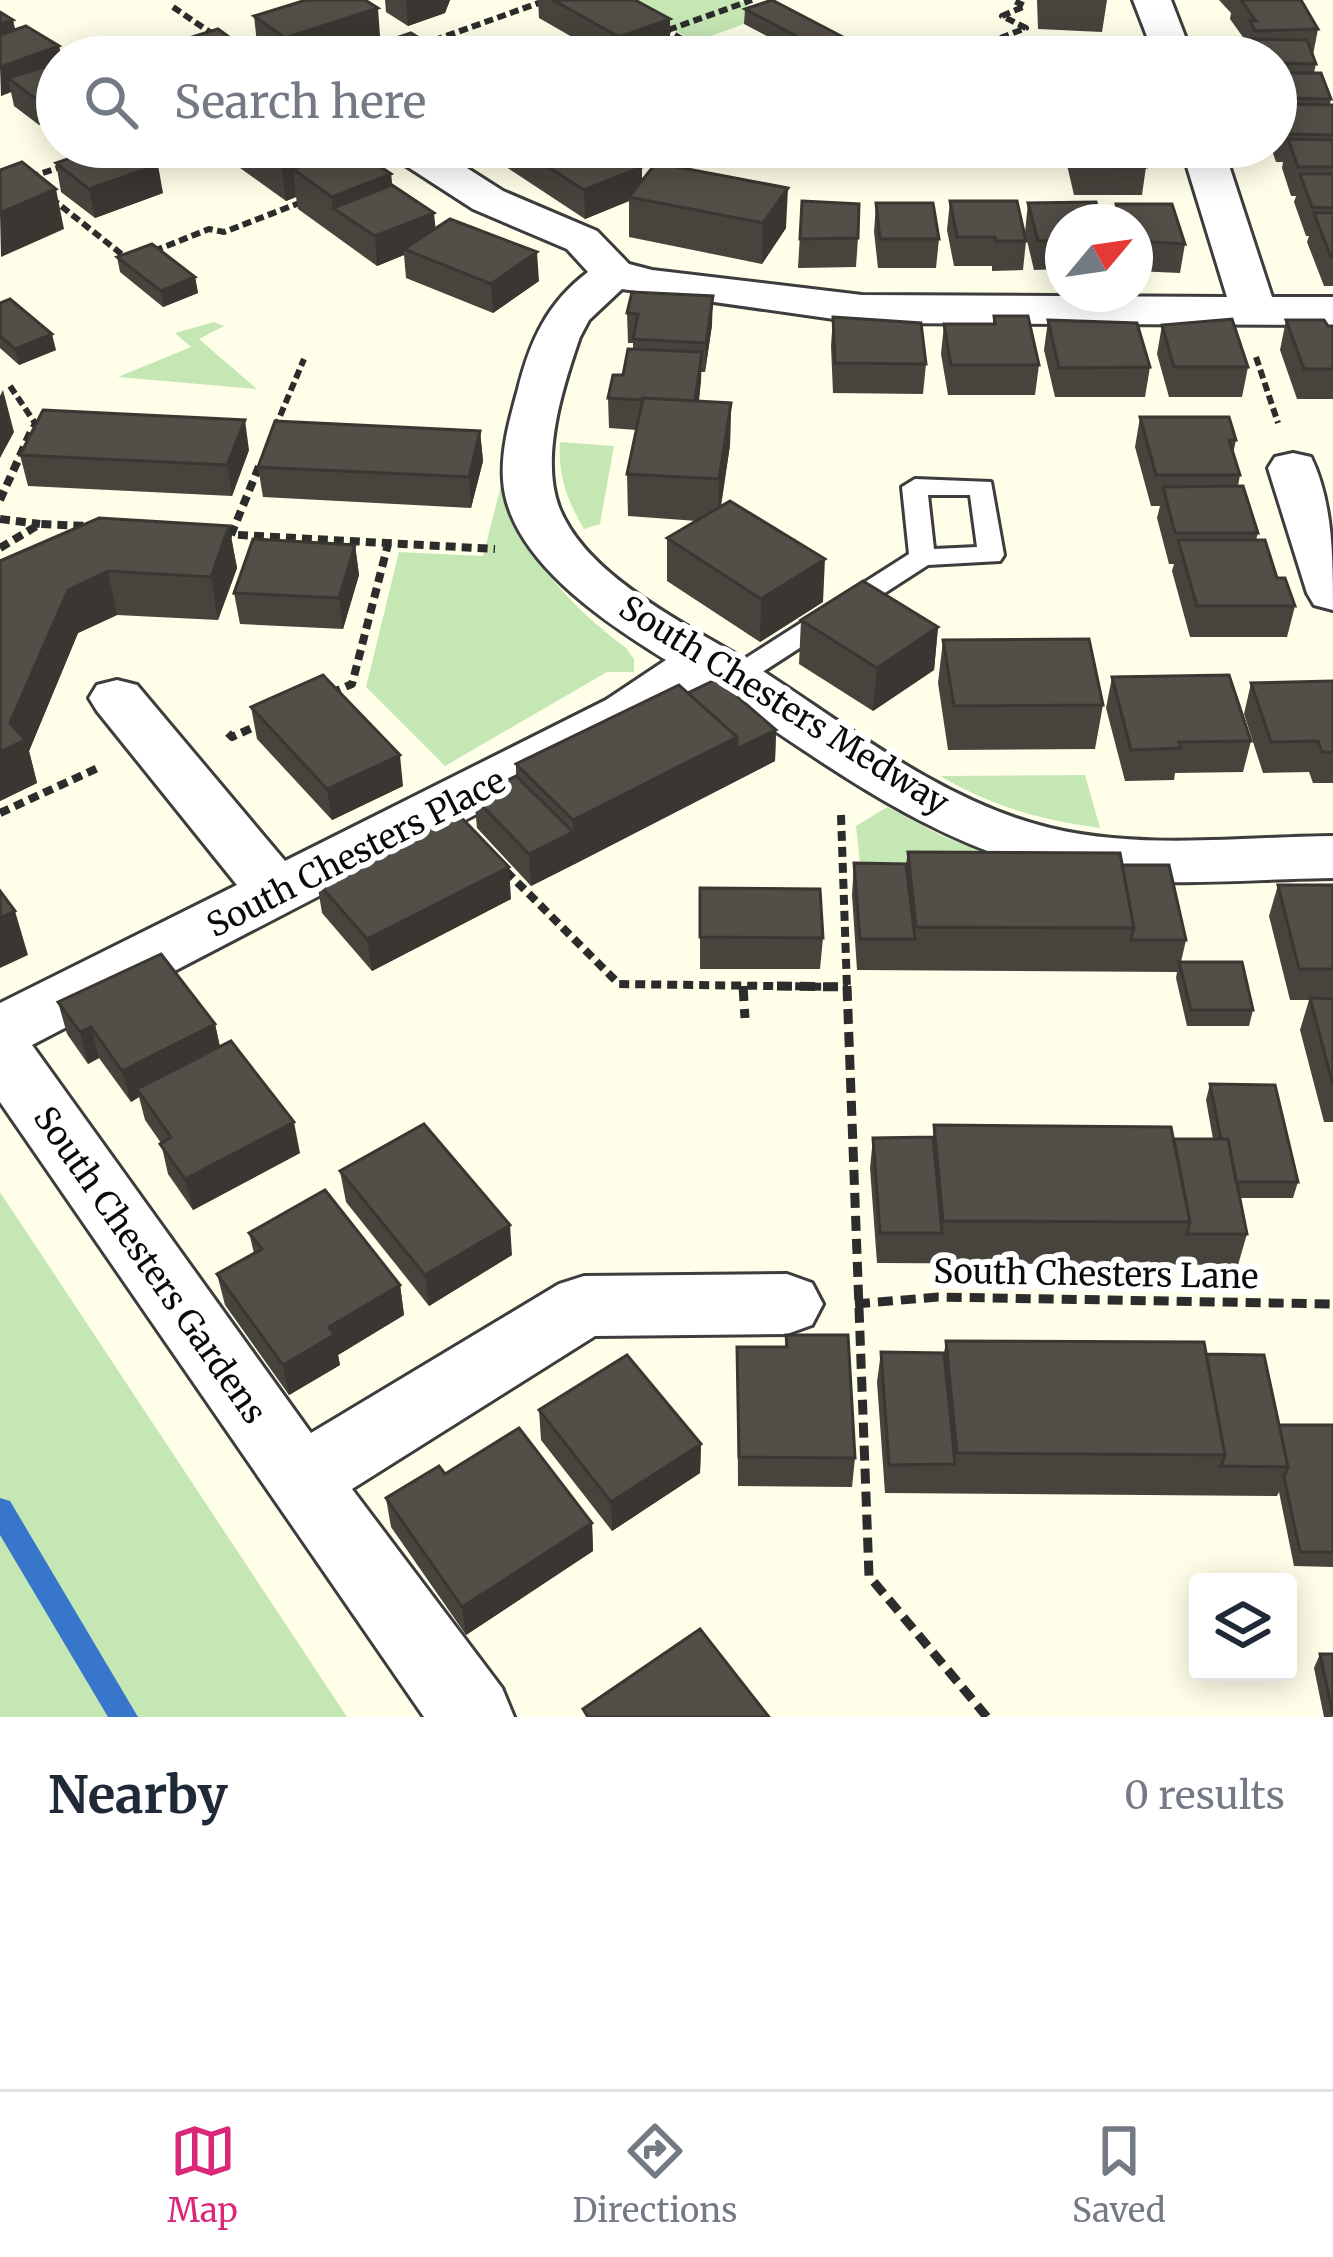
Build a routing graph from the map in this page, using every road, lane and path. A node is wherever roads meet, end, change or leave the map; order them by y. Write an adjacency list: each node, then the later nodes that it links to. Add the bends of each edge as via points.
1 (547, 0): 7 (path)
2 (1012, 0): 9 (path, via 1025,6 1002,16 1026,28)
3 (1152, 0): 10 (street)
4 (173, 7): 6 (path)
5 (649, 20): 8 (path)
6 (215, 36)
7 (445, 36)
8 (677, 36)
9 (1005, 36)
10 (1166, 36)
11 (58, 168): 14 (path)
12 (446, 168): 17 (street, via 488,200 583,240)
13 (1208, 168): 18 (street)
14 (27, 178): 15 (path); 16 (path, via 130,261)
15 (14, 183)
16 (311, 198)
17 (614, 274): 18 (street, via 862,309); 31 (street, South Chesters Medway, via 567,311 555,334 531,434 533,507)
18 (1247, 310): 19 (street); 24 (path)
19 (1333, 311)
20 (304, 359): 22 (path)
21 (10, 386): 25 (path, via 35,423)
22 (271, 437)
23 (263, 457): 30 (path)
24 (1293, 468): 35 (street)
25 (0, 500)
26 (0, 519): 27 (path)
27 (40, 524): 28 (path); 33 (path)
28 (88, 526)
29 (207, 533): 30 (path)
30 (231, 535): 32 (path)
31 (555, 543): 32 (path, via 527,550); 36 (street, South Chesters Medway, via 597,586)
32 (388, 544): 38 (path, via 352,684)
33 (0, 548)
34 (922, 557): 36 (lane)
35 (1333, 593)
36 (720, 669): 41 (street, South Chesters Medway); 42 (street, South Chesters Place)
37 (117, 698): 40 (street)
38 (312, 701)
39 (272, 719): 40 (path, via 232,737 212,716)
40 (153, 742): 43 (path); 45 (street)
41 (874, 770): 44 (street, South Chesters Medway, via 948,811 1062,851); 47 (path, via 840,798)
42 (444, 808): 45 (street, South Chesters Place); 46 (path, via 619,984)
43 (0, 813)
44 (1333, 857)
45 (278, 894): 49 (street, South Chesters Place)
46 (743, 986): 47 (path); 48 (path)
47 (848, 988): 52 (path)
48 (745, 1018)
49 (0, 1032)
50 (0, 1051): 54 (street, South Chesters Gardens)
51 (787, 1304): 54 (street, via 584,1306)
52 (859, 1304): 53 (path, South Chesters Lane); 56 (path, via 869,1576)
53 (1333, 1304)
54 (300, 1480): 55 (street, South Chesters Gardens)
55 (473, 1717)
56 (987, 1717)

